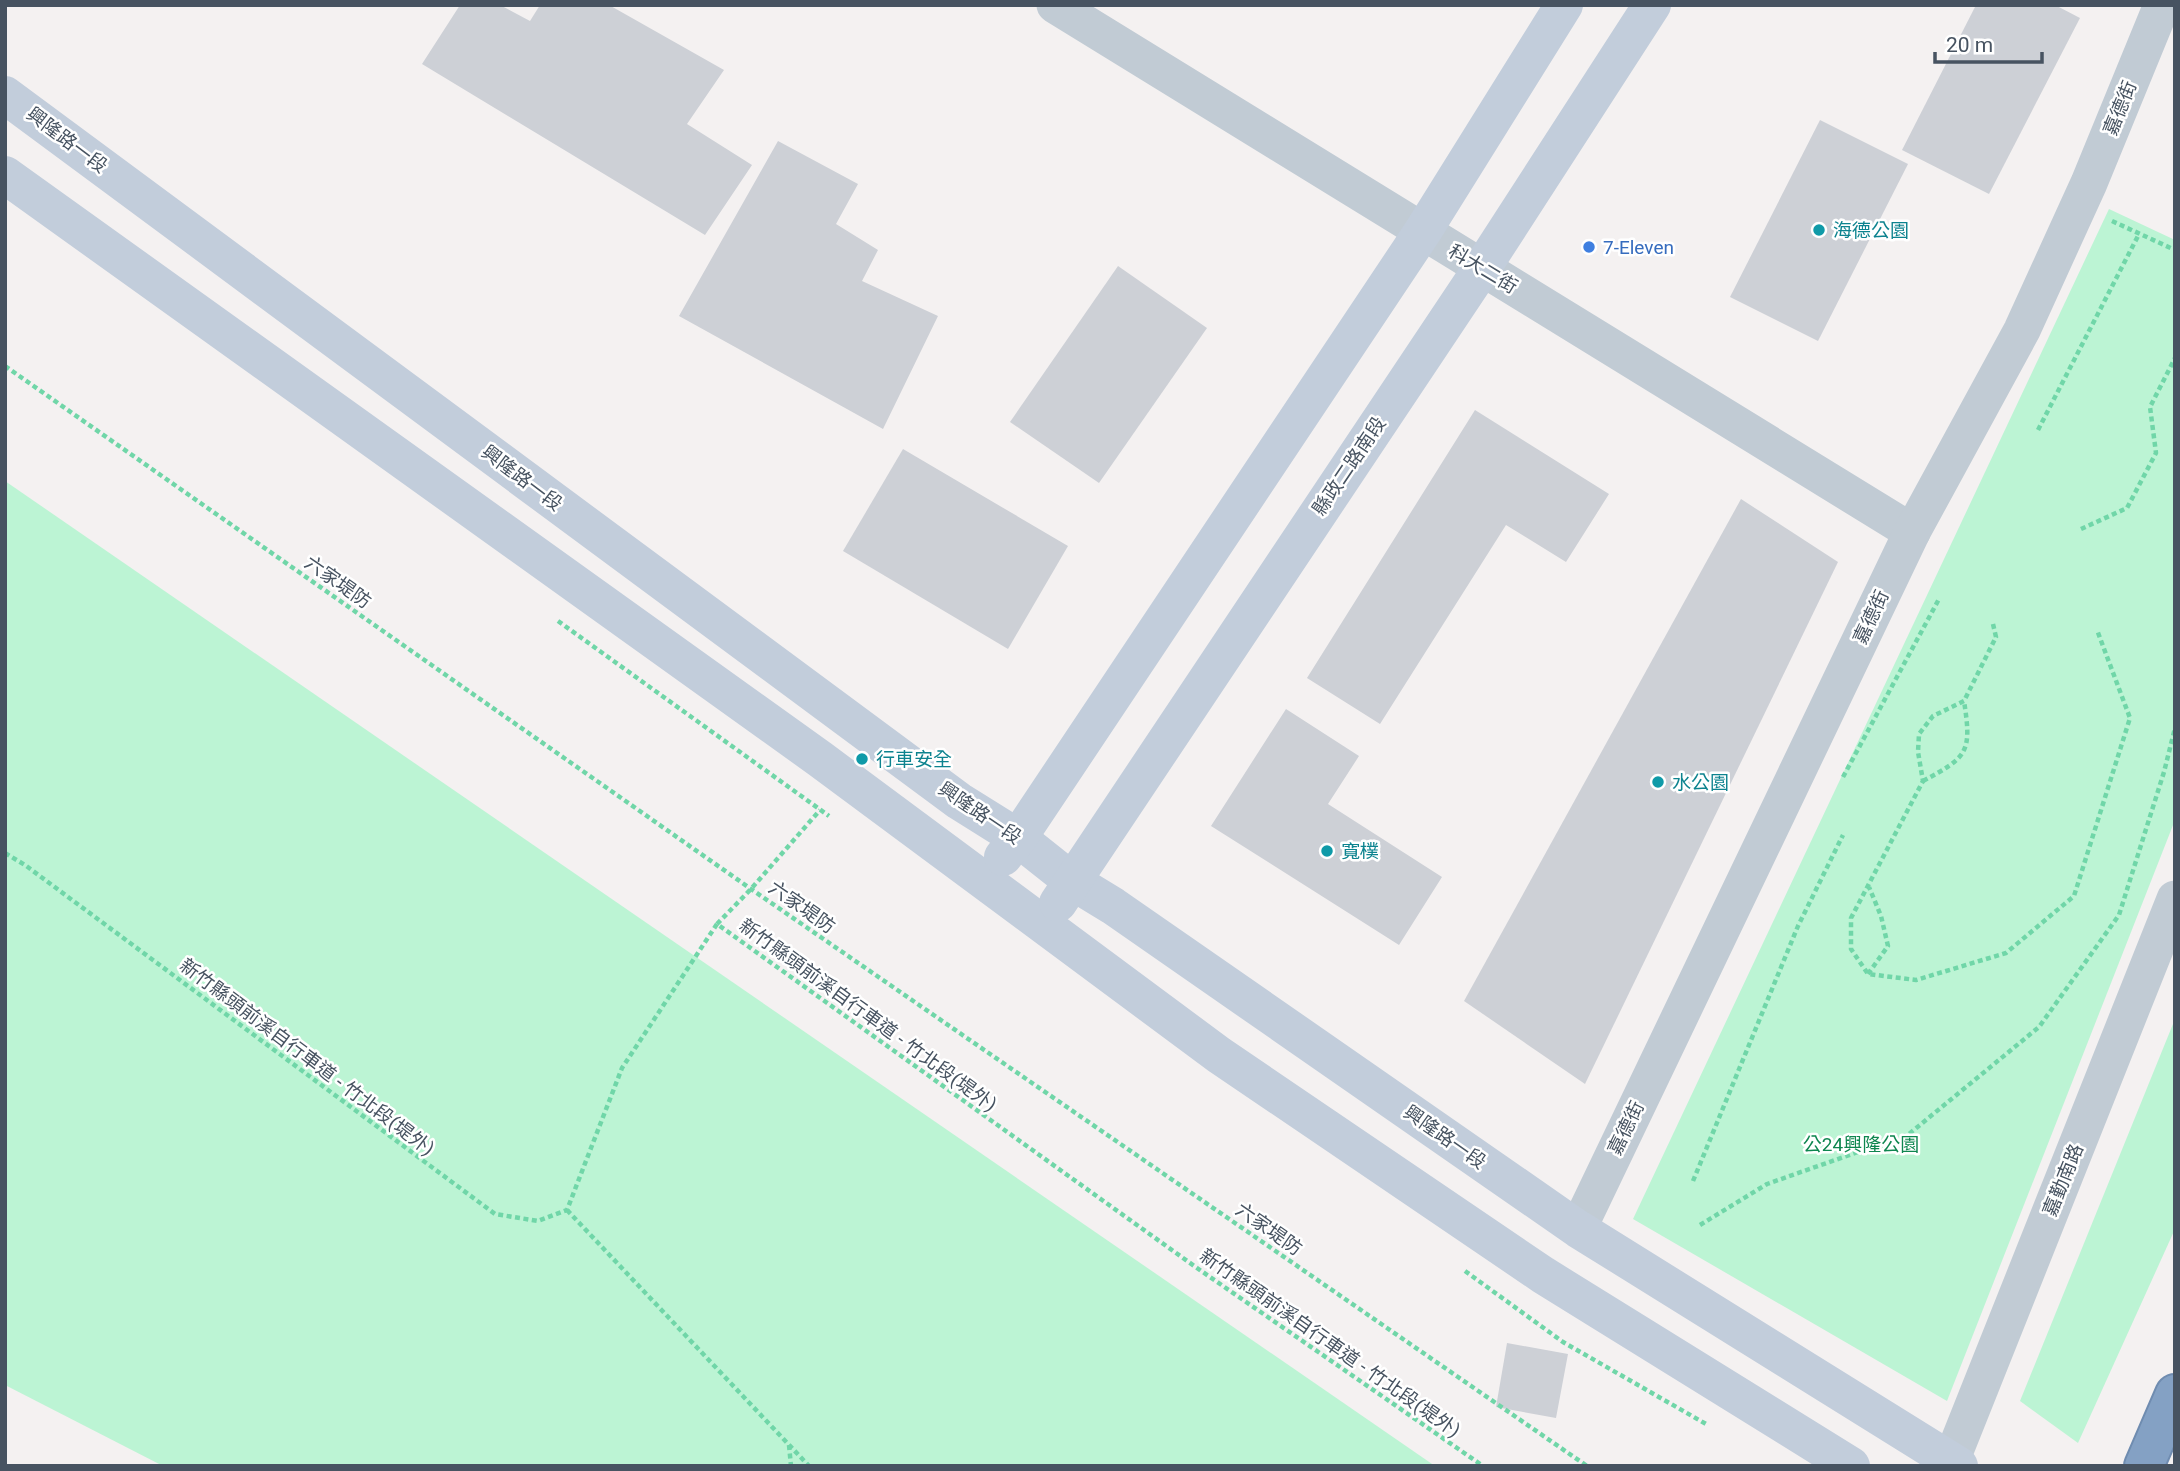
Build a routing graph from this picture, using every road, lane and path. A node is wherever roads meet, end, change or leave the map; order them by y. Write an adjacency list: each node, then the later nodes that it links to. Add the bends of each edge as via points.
1 (1055, 5): 8 (street, 科大二街)
2 (1564, 5): 8 (street)
3 (1652, 5): 11 (street, 縣政二路南段)
4 (2162, 5): 16 (street, 嘉德街, via 2022,330)
5 (5, 95): 26 (street, 興隆路一段, via 959,801)
6 (5, 175): 28 (street)
7 (2108, 219): 9 (path)
8 (1423, 231): 11 (street, 科大二街); 26 (street)
9 (2139, 234): 10 (path); 14 (path)
10 (2175, 250)
11 (1482, 268): 16 (street, 科大二街); 29 (street, 縣政二路南段)
12 (2175, 358): 15 (path, via 2150,407 2156,453 2127,508)
13 (5, 366): 31 (path, 六家堤防)
14 (2038, 430)
15 (2081, 529)
16 (1912, 532): 39 (street, 嘉德街)
17 (1939, 599): 22 (path)
18 (1993, 624): 20 (path, via 1996,637)
19 (2096, 630): 35 (path, via 2130,718 2074,896 2006,953 1916,980)
20 (1964, 701): 23 (path, via 1969,730 1965,750 1953,765); 23 (path, via 1933,716 1919,734 1917,752)
21 (2175, 728): 38 (path, via 2119,915 2039,1027 1909,1134 1767,1184)
22 (1843, 777)
23 (1923, 781): 30 (path)
24 (820, 810): 31 (path)
25 (1843, 835): 36 (path, via 1798,926)
26 (1018, 838): 28 (street); 29 (street, 興隆路一段)
27 (5, 853): 37 (path, 新竹縣頭前溪自行車道 - 竹北段(堤外), via 495,1214 538,1221)
28 (985, 881): 34 (street)
29 (1072, 881): 34 (street, 縣政二路南段); 39 (street, 興隆路一段)
30 (1869, 887): 35 (path, via 1888,946); 35 (path, via 1851,918 1851,949)
31 (751, 889): 33 (path); 46 (path, 六家堤防)
32 (2175, 899): 42 (street, 嘉勤南路)
33 (717, 924): 37 (path, 新竹縣頭前溪自行車道 - 竹北段(堤外), via 622,1068); 45 (path, 新竹縣頭前溪自行車道 - 竹北段(堤外))
34 (1044, 925): 47 (street, via 1219,1055 1543,1275)
35 (1868, 974)
36 (1693, 1181)
37 (567, 1210): 41 (path)
38 (1700, 1225)
39 (1578, 1229): 42 (street, 興隆路一段)
40 (2175, 1394): 48 (highway)
41 (789, 1444): 43 (path); 44 (path)
42 (1955, 1464)
43 (791, 1466)
44 (809, 1466)
45 (1483, 1466)
46 (1587, 1466)
47 (1851, 1466)
48 (2144, 1466)

